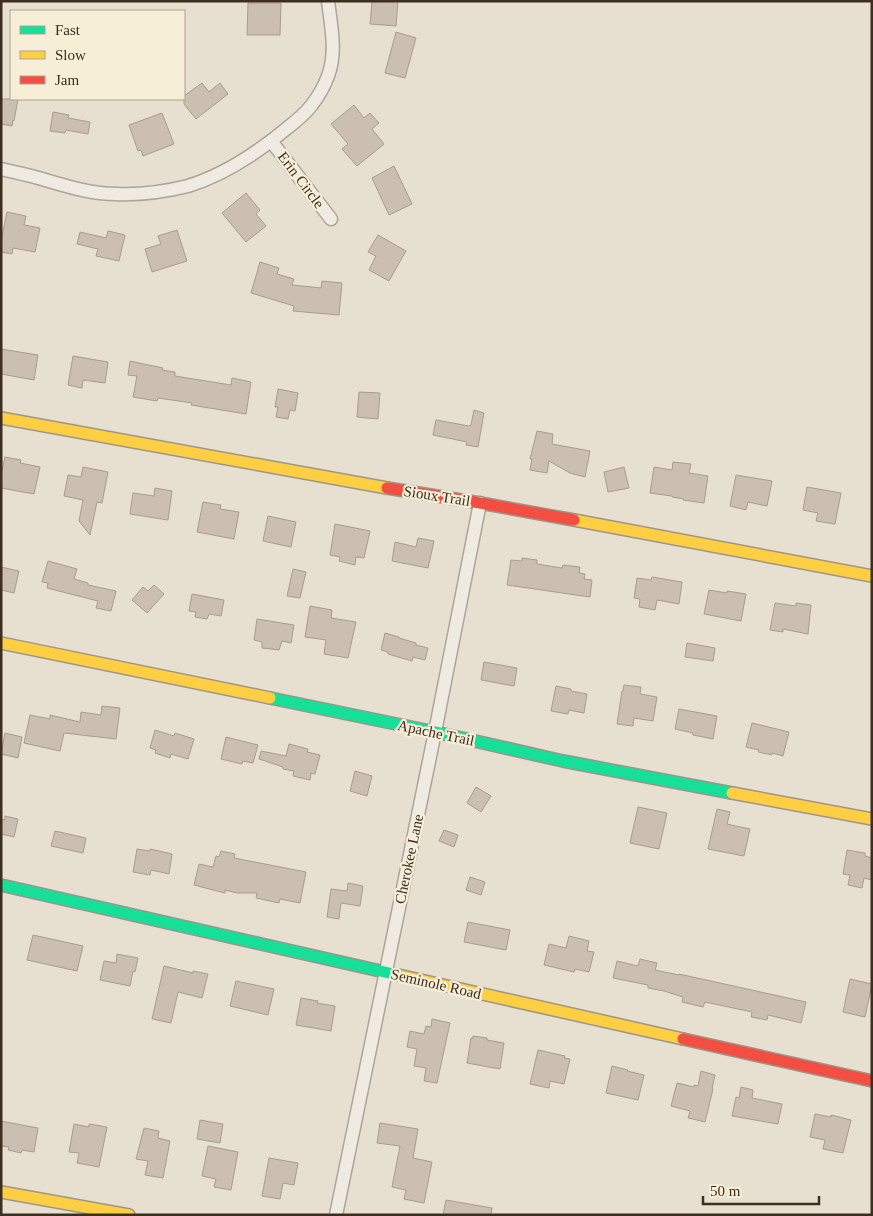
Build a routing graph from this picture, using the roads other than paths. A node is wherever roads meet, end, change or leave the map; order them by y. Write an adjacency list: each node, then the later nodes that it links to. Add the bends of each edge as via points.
1 (328, 1): 2 (street, via 333,44 328,77 310,107)
2 (271, 141): 3 (street, via 208,179 152,193 94,192); 4 (street, Erin Circle)
3 (1, 169)
4 (331, 219)
5 (1, 418): 6 (street, Sioux Trail)
6 (480, 503): 7 (street, Sioux Trail); 9 (street, Cherokee Lane)
7 (872, 576)
8 (1, 643): 9 (street, Apache Trail)
9 (435, 732): 10 (street, Apache Trail, via 563,761); 12 (street, Cherokee Lane)
10 (872, 819)
11 (1, 885): 12 (street, Seminole Road)
12 (386, 973): 13 (street, Seminole Road); 16 (street, Cherokee Lane)
13 (872, 1081)
14 (1, 1192): 15 (street)
15 (129, 1215)
16 (336, 1215)

